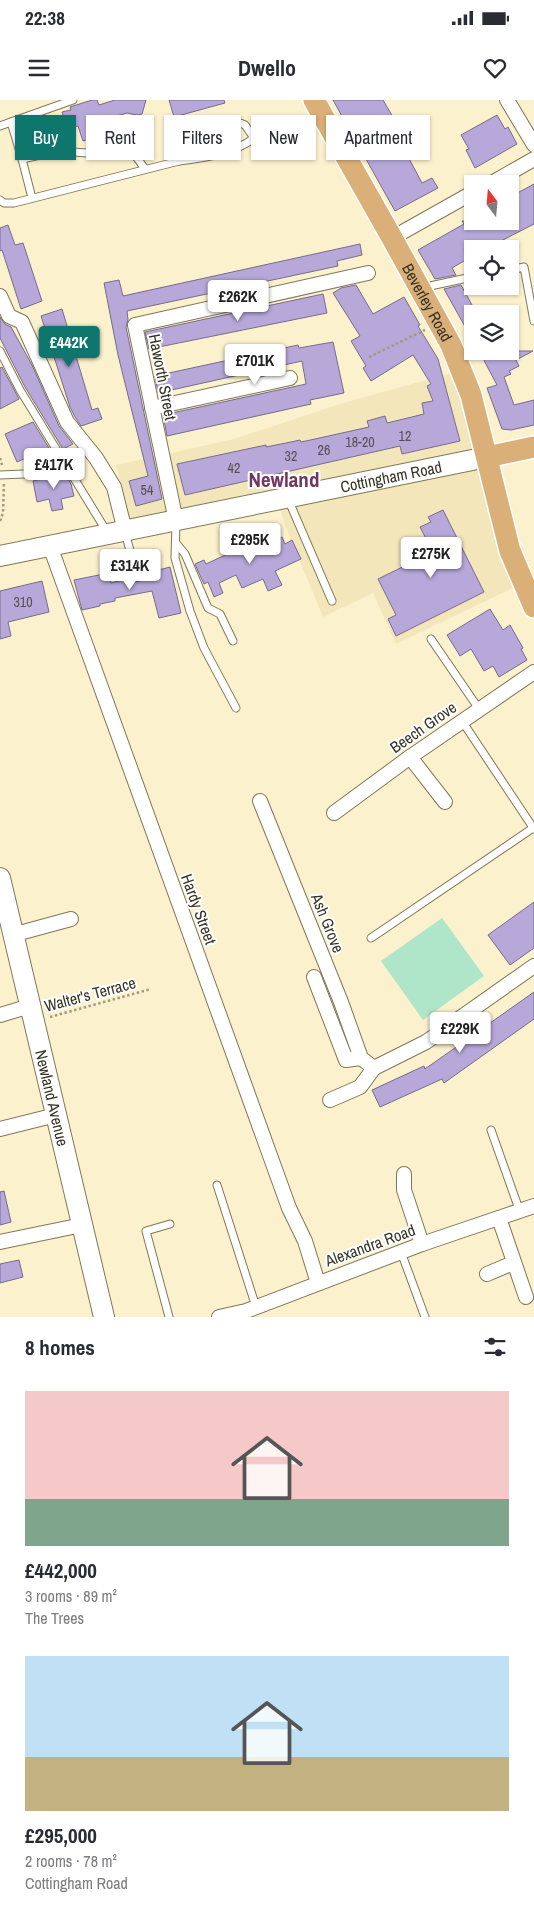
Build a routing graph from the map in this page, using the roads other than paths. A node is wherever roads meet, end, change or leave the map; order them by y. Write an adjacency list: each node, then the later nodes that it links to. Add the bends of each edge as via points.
1 (73, 100): 4 (lane)
2 (507, 100): 9 (street)
3 (319, 109): 19 (main road, Beverley Road)
4 (11, 122): 5 (lane); 7 (lane)
5 (0, 126)
6 (251, 134): 13 (lane, via 240,123 193,135 180,148)
7 (15, 136)
8 (251, 140): 13 (lane, via 223,153)
9 (534, 145)
10 (76, 152): 14 (lane, via 87,153 121,145 132,151)
11 (534, 159): 15 (street)
12 (22, 160): 16 (lane)
13 (179, 161): 14 (lane)
14 (145, 169): 16 (lane)
15 (506, 175)
16 (32, 198): 18 (lane, via 9,203)
17 (464, 198): 19 (street)
18 (0, 200)
19 (392, 238): 23 (main road, Beverley Road)
20 (519, 268): 25 (lane, via 524,267)
21 (368, 273): 28 (street, Haworth Street, via 135,325)
22 (464, 280): 23 (lane)
23 (421, 290): 30 (main road, Beverley Road, via 440,322 471,395)
24 (0, 296): 35 (street, via 9,316 22,322 67,422 114,487)
25 (534, 321)
26 (0, 351): 31 (lane)
27 (290, 378): 28 (street)
28 (152, 408): 34 (street, Haworth Street)
29 (534, 447): 30 (main road)
30 (487, 457): 33 (main road, Cottingham Road); 41 (main road, Beverley Road, via 510,551)
31 (65, 466): 32 (lane, via 48,473); 35 (lane)
32 (2, 476)
33 (288, 498): 34 (main road, Cottingham Road); 40 (lane)
34 (176, 521): 35 (main road, Cottingham Road); 36 (lane)
35 (117, 533): 37 (main road, Cottingham Road); 39 (lane)
36 (176, 542): 43 (lane, via 185,554 208,608 220,614); 45 (lane, via 175,558 190,611 204,648)
37 (50, 546): 38 (main road, Cottingham Road); 79 (street, Hardy Street)
38 (0, 556)
39 (137, 576)
40 (332, 601)
41 (534, 607)
42 (431, 639): 46 (lane)
43 (233, 640)
44 (534, 672): 46 (street, Beech Grove)
45 (236, 708)
46 (480, 709): 47 (street, Beech Grove)
47 (462, 721): 48 (street, Beech Grove); 52 (lane)
48 (410, 757): 50 (street); 51 (street, Beech Grove)
49 (260, 801): 61 (street, Ash Grove)
50 (445, 802)
51 (334, 813)
52 (533, 828): 56 (lane)
53 (2, 892): 55 (main road, Newland Avenue)
54 (71, 919): 55 (street)
55 (12, 935): 59 (main road, Newland Avenue)
56 (372, 938)
57 (534, 966): 62 (street, via 426,1042)
58 (314, 977): 61 (street, via 346,1060)
59 (32, 1014): 60 (street); 64 (main road, Newland Avenue)
60 (0, 1015)
61 (361, 1058): 62 (street)
62 (374, 1068): 63 (street, via 360,1088)
63 (330, 1100)
64 (56, 1115): 65 (street); 73 (main road, Newland Avenue)
65 (0, 1129)
66 (491, 1130): 70 (lane)
67 (404, 1174): 75 (street, via 404,1190)
68 (217, 1185): 81 (lane)
69 (534, 1206): 70 (street, Alexandra Road)
70 (520, 1212): 71 (street, Alexandra Road)
71 (499, 1218): 75 (street, Alexandra Road); 77 (street)
72 (170, 1224): 83 (lane, via 146,1231)
73 (82, 1225): 74 (street); 82 (main road, Newland Avenue)
74 (0, 1242)
75 (422, 1244): 76 (street, Alexandra Road)
76 (401, 1252): 79 (street, Alexandra Road); 85 (lane)
77 (513, 1264): 78 (street); 80 (street)
78 (487, 1274)
79 (318, 1283): 81 (street, Alexandra Road)
80 (526, 1297)
81 (250, 1312): 84 (street, Alexandra Road)
82 (104, 1317)
83 (169, 1317)
84 (219, 1317)
85 (425, 1317)

